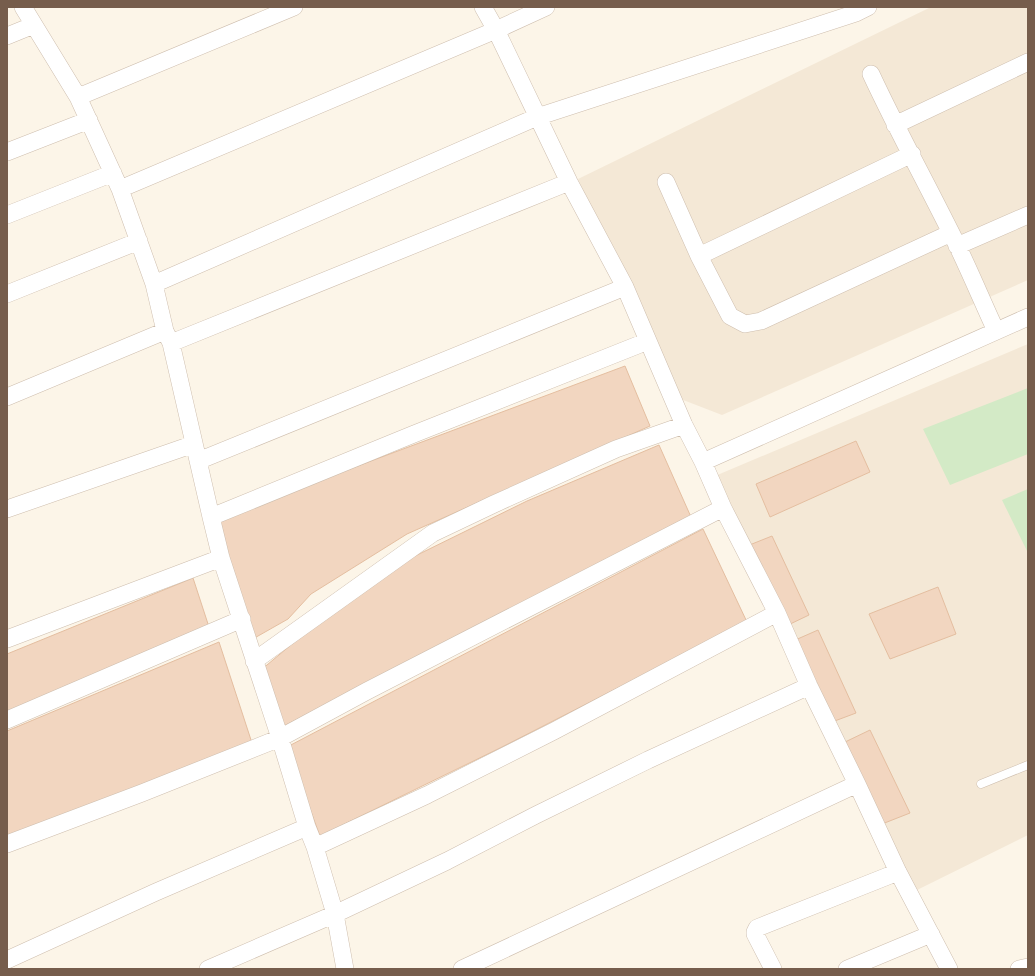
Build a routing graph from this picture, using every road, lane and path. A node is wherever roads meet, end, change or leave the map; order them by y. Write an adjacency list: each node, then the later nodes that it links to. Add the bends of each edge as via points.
1 (23, 7): 6 (street)
2 (294, 7): 11 (street)
3 (483, 7): 7 (street)
4 (546, 7): 7 (street)
5 (860, 9): 12 (street)
6 (34, 25): 8 (street); 11 (street)
7 (496, 30): 12 (street); 20 (street)
8 (7, 36)
9 (1028, 62): 14 (street)
10 (871, 74): 14 (street)
11 (78, 97): 13 (street)
12 (537, 117): 18 (street); 26 (street)
13 (89, 120): 15 (street); 17 (street)
14 (895, 125): 16 (street)
15 (7, 152)
16 (912, 154): 23 (street); 25 (street)
17 (113, 173): 20 (street); 21 (street)
18 (569, 182): 27 (street); 31 (street)
19 (666, 182): 25 (street)
20 (120, 189): 24 (street)
21 (7, 215)
22 (1028, 215): 23 (street)
23 (954, 239): 25 (street, via 761,321 745,324 730,316); 30 (street)
24 (139, 241): 26 (street); 28 (street)
25 (699, 256)
26 (154, 284): 31 (street)
27 (624, 287): 32 (street); 36 (street)
28 (7, 294)
29 (1028, 317): 30 (street)
30 (996, 331): 37 (street)
31 (168, 337): 33 (street); 35 (street)
32 (648, 341): 34 (street); 40 (street)
33 (7, 397)
34 (684, 425): 37 (street); 45 (street, via 616,449 433,533)
35 (194, 444): 36 (street); 39 (street)
36 (198, 461): 40 (street)
37 (703, 462): 38 (street)
38 (723, 508): 42 (street); 48 (street)
39 (7, 509)
40 (211, 517): 41 (street)
41 (222, 558): 43 (street); 44 (street)
42 (777, 613): 46 (street); 54 (street, via 554,731 427,795)
43 (242, 619): 45 (street); 47 (street)
44 (7, 639)
45 (254, 661): 48 (street)
46 (809, 686): 50 (street); 56 (street, via 648,760)
47 (7, 720)
48 (280, 738): 52 (street); 53 (street)
49 (1028, 765): 51 (lane)
50 (857, 784): 55 (street); 62 (street)
51 (981, 784)
52 (307, 828): 54 (street); 58 (street, via 156,892)
53 (7, 844)
54 (315, 847): 56 (street)
55 (898, 872): 57 (street); 63 (street, via 757,928 755,934)
56 (335, 914): 60 (street); 61 (street)
57 (931, 934): 64 (street); 65 (street)
58 (7, 960)
59 (1028, 967): 66 (street)
60 (208, 969)
61 (345, 969)
62 (462, 969)
63 (773, 969)
64 (847, 969)
65 (949, 969)
66 (1019, 969)

